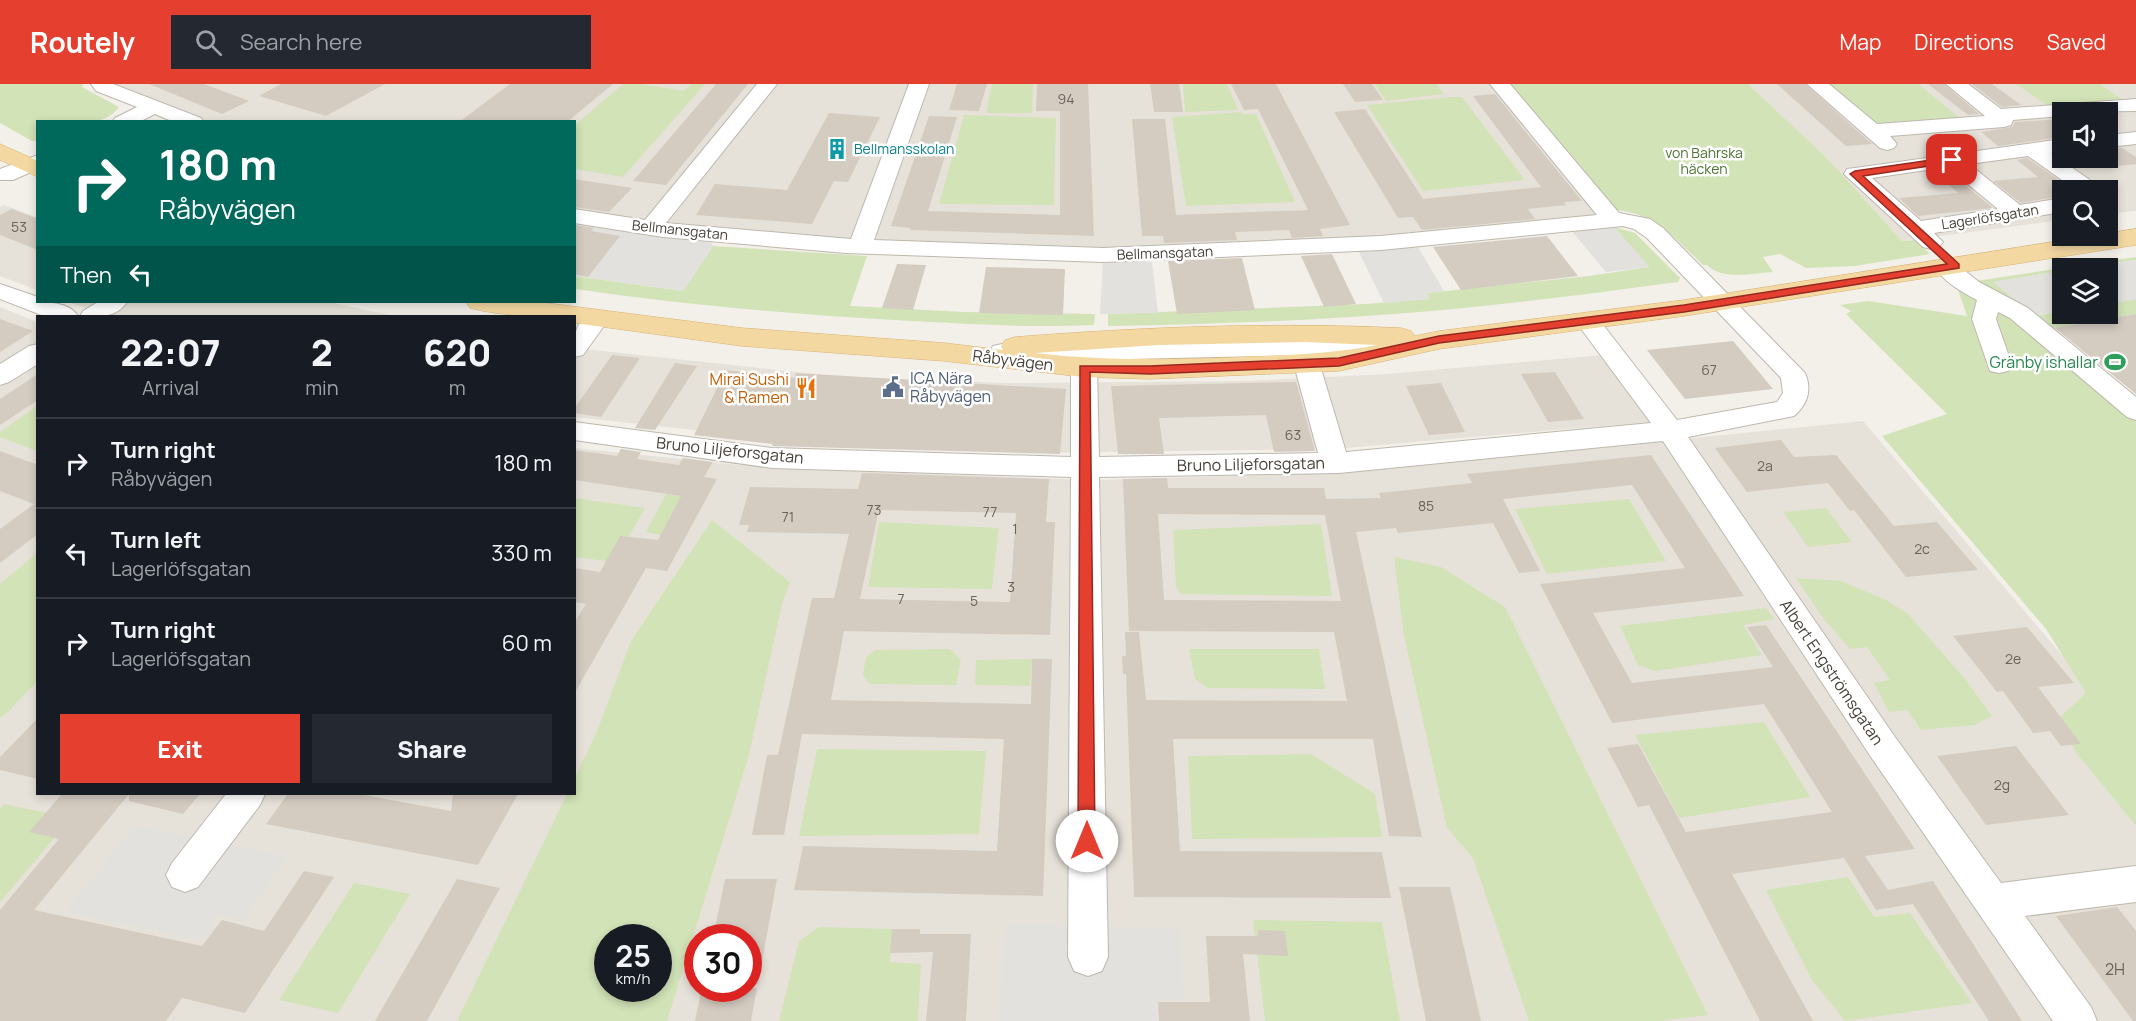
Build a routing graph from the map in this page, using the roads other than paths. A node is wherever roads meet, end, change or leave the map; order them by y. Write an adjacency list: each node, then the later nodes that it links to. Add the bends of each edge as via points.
1 (101, 84): 8 (street)
2 (767, 84): 30 (street)
3 (919, 84): 33 (street)
4 (1500, 84): 29 (street)
5 (1817, 84): 12 (street)
6 (1956, 84): 9 (street)
7 (2136, 105): 9 (street)
8 (155, 106): 10 (street); 11 (street)
9 (1996, 115): 12 (street, via 2004,121)
10 (126, 120)
11 (189, 120)
12 (1872, 131): 22 (street)
13 (2136, 138): 14 (street)
14 (2118, 139)
15 (2118, 144): 19 (street)
16 (2052, 146): 17 (street, Lagerlöfsgatan)
17 (2032, 149): 20 (street, Lagerlöfsgatan); 24 (street)
18 (0, 151): 21 (main road)
19 (2136, 155)
20 (1952, 160): 22 (street, Lagerlöfsgatan); 27 (street)
21 (34, 165): 23 (street)
22 (1911, 166): 31 (street, Lagerlöfsgatan, via 1855,174)
23 (3, 174): 25 (main road)
24 (2075, 180)
25 (36, 187)
26 (2052, 206): 27 (street, Lagerlöfsgatan)
27 (2015, 212): 31 (street, Lagerlöfsgatan)
28 (576, 216): 30 (street, Bellmansgatan)
29 (1612, 219): 33 (street, Bellmansgatan, via 1381,243 1120,255); 36 (street, Bellmansgatan, via 1632,221 1650,229)
30 (651, 228): 33 (street, Bellmansgatan)
31 (1917, 229): 34 (street, Lagerlöfsgatan)
32 (2136, 237): 34 (main road, Råbyvägen)
33 (860, 247)
34 (1951, 267): 36 (main road, Råbyvägen); 39 (street, Lagerlöfsgatan, via 1970,287)
35 (0, 291): 40 (street)
36 (1724, 302): 45 (main road, Råbyvägen); 56 (street, Bruno Liljeforsgatan, via 1792,373 1796,397 1785,410)
37 (113, 303): 41 (street)
38 (486, 303): 42 (main road, Råbyvägen)
39 (1999, 304): 50 (street, via 1986,305 1984,319); 54 (street, Lagerlöfsgatan, via 2036,325)
40 (63, 315)
41 (94, 315)
42 (569, 315)
43 (576, 316): 44 (main road, Råbyvägen)
44 (597, 319): 47 (street); 48 (main road, Råbyvägen, via 742,337)
45 (1588, 322): 46 (main road, Råbyvägen); 56 (street, Albert Engströmsgatan)
46 (1439, 340): 48 (main road, Råbyvägen, via 1327,333 1144,337); 51 (main road, Råbyvägen, via 1339,362)
47 (576, 347)
48 (944, 352): 51 (main road, Råbyvägen)
49 (36, 353): 53 (street)
50 (1999, 365)
51 (1084, 369): 58 (street)
52 (1309, 372): 57 (street)
53 (0, 376)
54 (2136, 411)
55 (576, 431): 58 (street, Bruno Liljeforsgatan, via 772,458)
56 (1670, 431): 58 (street, Bruno Liljeforsgatan, via 1339,463); 62 (street, Albert Engströmsgatan, via 1882,747)
57 (1332, 453)
58 (1084, 467): 63 (street)
59 (246, 795): 60 (street)
60 (185, 875)
61 (2136, 885): 62 (street)
62 (1992, 902): 64 (street, Albert Engströmsgatan)
63 (1088, 957)
64 (2077, 1021)

